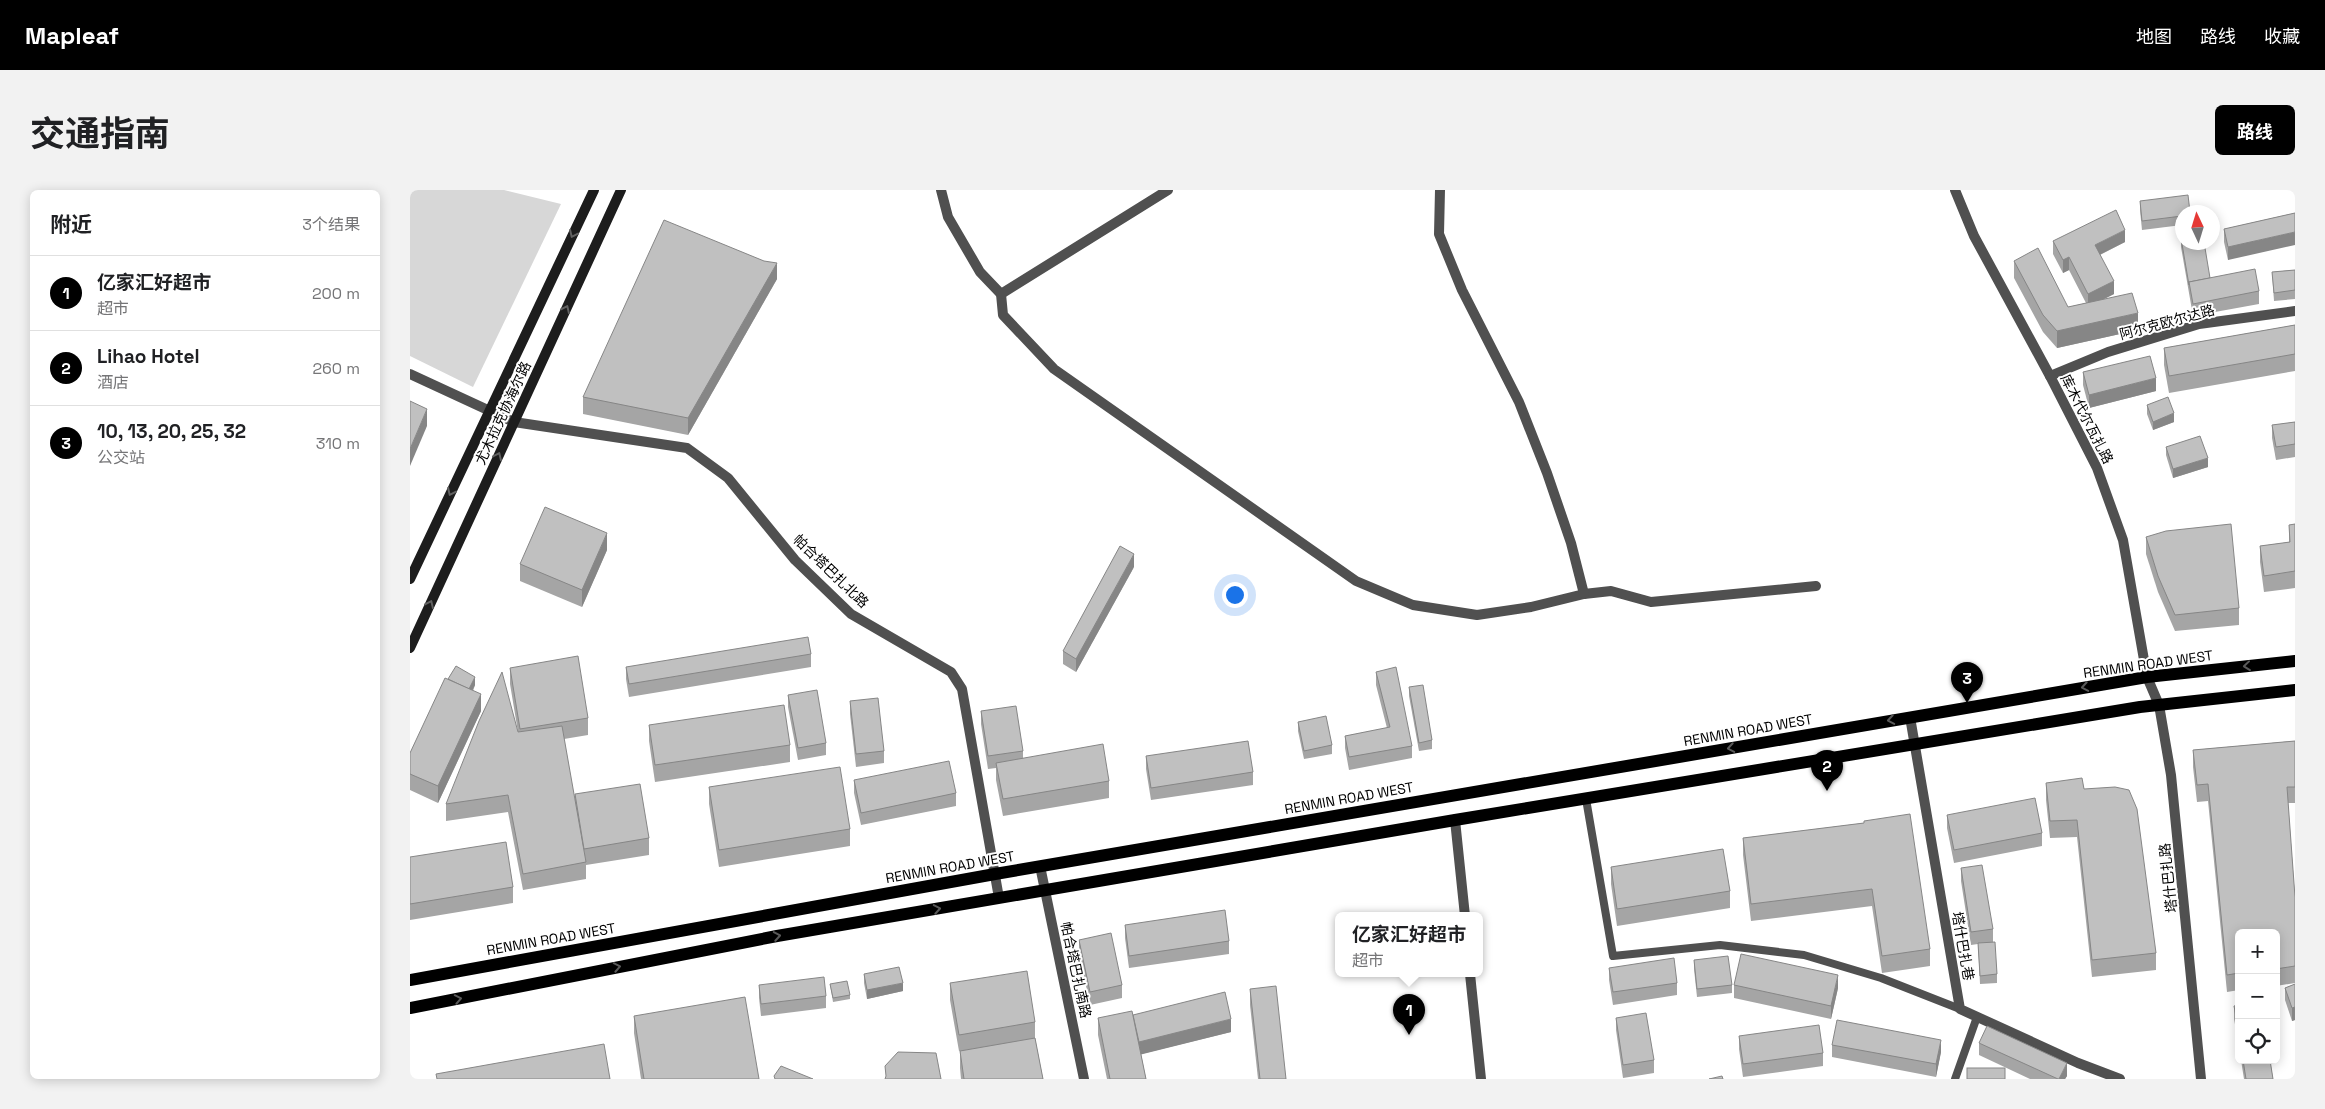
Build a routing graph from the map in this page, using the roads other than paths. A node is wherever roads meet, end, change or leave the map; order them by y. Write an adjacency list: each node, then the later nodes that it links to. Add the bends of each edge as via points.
1 (594, 190): 11 (main road, 尤木拉克协海尔路, one-way to 11)
2 (621, 190): 12 (main road, 尤木拉克协海尔路, one-way to 2)
3 (942, 190): 7 (street, via 948,217 980,272)
4 (1167, 190): 7 (street)
5 (1440, 190): 15 (street, via 1439,234 1462,290 1519,402 1548,473)
6 (1955, 190): 10 (street, 库木代尔瓦扎路, via 1974,236)
7 (1001, 294): 15 (street, via 1003,315 1054,369 1356,581 1413,605 1477,615)
8 (2295, 311): 10 (street, 阿尔克欧尔达路, via 2199,324 2108,352)
9 (410, 374): 11 (street, 帕合塔巴扎北路)
10 (2050, 376): 18 (street, 库木代尔瓦扎路, via 2097,468 2123,540)
11 (489, 412): 12 (street, 帕合塔巴扎北路); 13 (main road, 尤木拉克协海尔路, one-way to 13)
12 (514, 422): 16 (main road, 尤木拉克协海尔路, one-way to 12); 26 (street, 帕合塔巴扎北路, via 687,448 728,478 796,560 851,614 951,672 962,689)
13 (410, 579)
14 (1816, 586): 15 (street, via 1650,602 1611,592)
15 (1584, 594)
16 (410, 648)
17 (2295, 661): 18 (main road, RENMIN ROAD WEST, one-way to 18)
18 (2147, 677): 20 (street, 塔什巴扎路); 21 (main road, RENMIN ROAD WEST, one-way to 21)
19 (2295, 690): 20 (main road)
20 (2159, 705): 22 (main road); 39 (street, 塔什巴扎路, via 2171,775)
21 (1910, 717): 22 (street, 塔什巴扎巷); 25 (main road, RENMIN ROAD WEST, one-way to 25)
22 (1914, 744): 23 (main road); 33 (street, 塔什巴扎巷)
23 (1586, 798): 24 (main road); 33 (lane, via 1613,956 1720,945 1804,955 1881,978)
24 (1455, 820): 27 (main road); 29 (street)
25 (1040, 866): 26 (main road, RENMIN ROAD WEST); 27 (street, 帕合塔巴扎南路)
26 (995, 874): 28 (street, 帕合塔巴扎北路); 31 (main road, RENMIN ROAD WEST)
27 (1044, 890): 28 (main road); 35 (street, 帕合塔巴扎南路)
28 (999, 898): 32 (main road, one-way to 28, via 777,936)
29 (1464, 912)
30 (1470, 977): 36 (street)
31 (410, 980)
32 (410, 1008)
33 (1960, 1009): 34 (street)
34 (1977, 1017): 37 (lane); 38 (street)
35 (1084, 1079)
36 (1481, 1079)
37 (1955, 1079)
38 (2120, 1079)
39 (2202, 1079)

